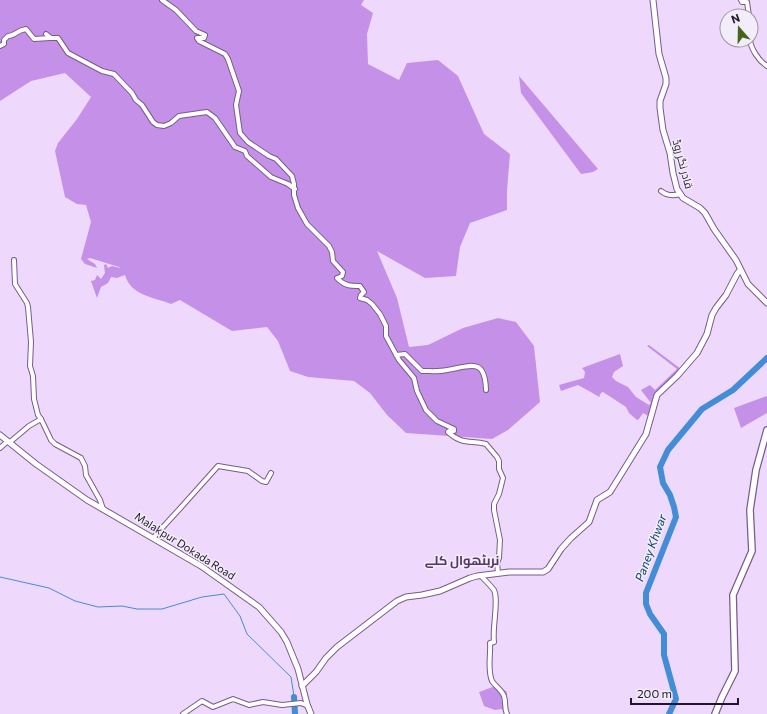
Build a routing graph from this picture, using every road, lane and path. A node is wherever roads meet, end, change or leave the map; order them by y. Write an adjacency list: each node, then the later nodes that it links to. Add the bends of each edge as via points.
1 (162, 0): 10 (street, via 176,10 196,31 205,35 197,38 199,41 225,54 239,91 236,105 240,133 248,142 276,159 286,169 292,176)
2 (653, 0): 12 (street, قادر نگر روڈ, via 666,78 660,101 663,130)
3 (741, 0): 4 (street, via 747,2)
4 (748, 8)
5 (46, 34): 6 (street)
6 (51, 38): 7 (street, via 34,39 26,29 19,30 8,36); 10 (street, via 58,38 68,53 102,71 114,74 158,125 171,123 179,116 207,112 215,118 235,147 245,151 247,156 271,177)
7 (0, 46)
8 (753, 48): 9 (street)
9 (767, 66)
10 (295, 189): 16 (street, via 295,200 304,220 326,242 332,252 333,261 343,272 342,276 337,278 345,285 360,286 363,289 360,298 372,304 380,314 386,326 386,336)
11 (661, 191): 12 (street, via 673,196)
12 (680, 194): 14 (street, قادر نگر روڈ, via 705,213)
13 (14, 260): 18 (street, via 16,284 28,307 30,366 34,399)
14 (740, 270): 15 (street, قادر نگر روڈ, via 748,284); 26 (street, via 712,315 707,334 697,352 678,376 657,395 646,434 610,492 597,500 589,522 561,549 548,570 536,573)
15 (767, 303)
16 (396, 356): 17 (street, via 405,354 422,372 478,367 484,373); 26 (street, via 412,374 428,413 454,430 448,432 460,441 486,444 499,461 503,478 494,504 500,540)
17 (486, 390)
18 (41, 419): 21 (street); 24 (street, via 55,444 81,458 86,475)
19 (767, 430): 35 (main road, via 756,470 750,510 752,550 733,595 735,671)
20 (0, 435): 21 (street, Malakpur Dokada Road)
21 (9, 441): 22 (street); 24 (street, Malakpur Dokada Road, via 42,469)
22 (0, 448)
23 (271, 473): 25 (street, via 266,482 248,471 218,466)
24 (103, 509): 25 (street, Malakpur Dokada Road)
25 (153, 538): 28 (street, Malakpur Dokada Road, via 201,566 259,607 287,642)
26 (498, 573): 27 (street)
27 (481, 576): 28 (street, via 440,591 397,600 337,647); 34 (street, via 494,591 497,601 489,668 493,682 505,698)
28 (302, 686): 29 (street, Malakpur Dokada Road)
29 (304, 695): 30 (street); 31 (street, Malakpur Dokada Road)
30 (300, 703): 31 (street); 32 (street, via 282,705 262,702 249,705 233,698 213,707 202,701)
31 (308, 706): 33 (street, Malakpur Dokada Road)
32 (183, 714)
33 (311, 714)
34 (507, 714)
35 (715, 714)

